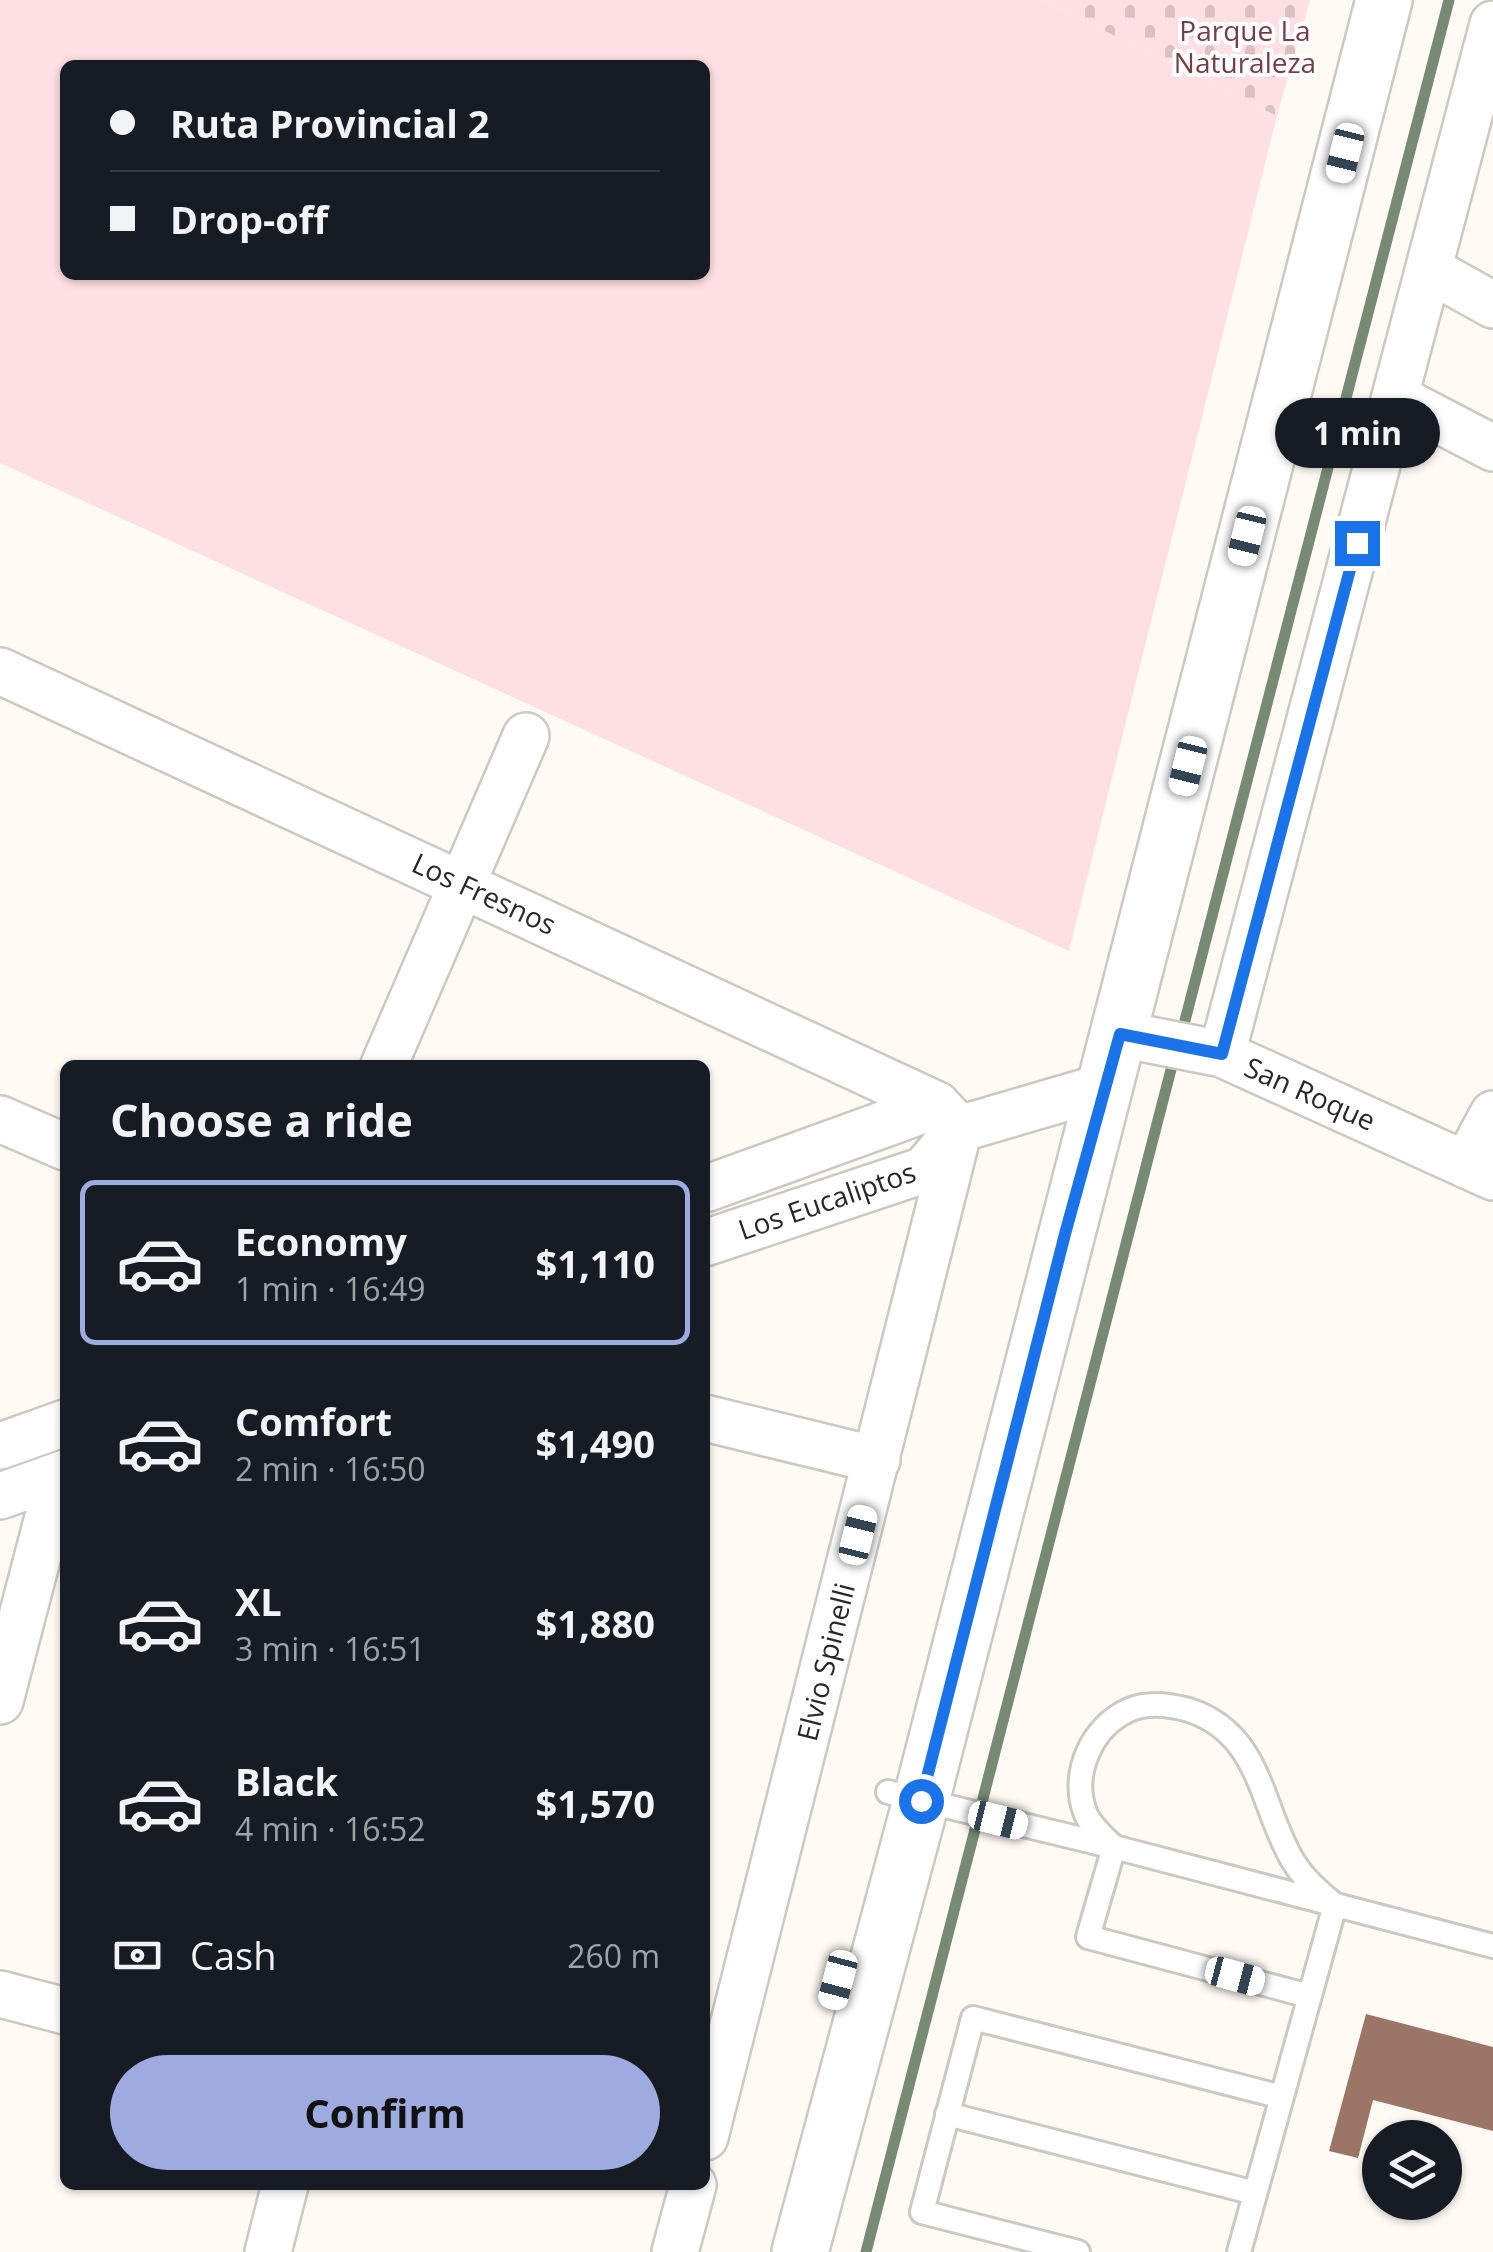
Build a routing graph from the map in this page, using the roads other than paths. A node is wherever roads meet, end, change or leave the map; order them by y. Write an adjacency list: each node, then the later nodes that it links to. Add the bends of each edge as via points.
1 (1384, 0): 10 (main road)
2 (1493, 24): 3 (street)
3 (1430, 270): 4 (street); 5 (street)
4 (1493, 304)
5 (1396, 396): 6 (street); 11 (street)
6 (1493, 448)
7 (0, 672): 9 (street, Los Fresnos)
8 (526, 736): 9 (street)
9 (461, 883): 12 (street); 15 (street, Los Fresnos)
10 (1120, 1034): 11 (street, San Roque); 13 (main road)
11 (1222, 1054): 18 (street, San Roque)
12 (386, 1060)
13 (1106, 1086): 15 (street, Los Eucaliptos); 29 (main road)
14 (1493, 1114): 18 (street)
15 (948, 1117): 19 (street, Los Eucaliptos); 20 (street, Los Eucaliptos, via 924,1170); 24 (street, Elvio Spinelli)
16 (0, 1119): 17 (street)
17 (60, 1145)
18 (1479, 1171)
19 (710, 1188)
20 (710, 1242)
21 (710, 1419): 24 (street)
22 (60, 1424): 23 (street)
23 (0, 1446)
24 (877, 1460): 38 (street, Elvio Spinelli)
25 (60, 1475): 27 (street)
26 (60, 1481): 28 (street)
27 (0, 1496)
28 (0, 1701)
29 (904, 1796): 30 (lane); 44 (main road); 45 (main road)
30 (1114, 1848): 31 (lane); 31 (lane, via 1086,1816 1080,1792 1081,1766 1094,1742 1130,1710 1150,1705 1190,1711 1229,1734 1248,1758 1293,1860); 34 (lane, via 1088,1937)
31 (1335, 1905): 32 (lane); 34 (lane)
32 (1493, 1946)
33 (0, 1994): 35 (street)
34 (1309, 1996): 36 (lane)
35 (60, 2010)
36 (1282, 2097): 37 (lane, via 973,2018); 41 (lane)
37 (947, 2114): 41 (lane); 46 (lane, via 922,2212)
38 (710, 2118)
39 (284, 2190): 42 (street)
40 (692, 2190): 43 (street)
41 (1256, 2193): 47 (lane)
42 (268, 2252)
43 (676, 2252)
44 (768, 2252)
45 (800, 2252)
46 (1078, 2252)
47 (1239, 2252)

